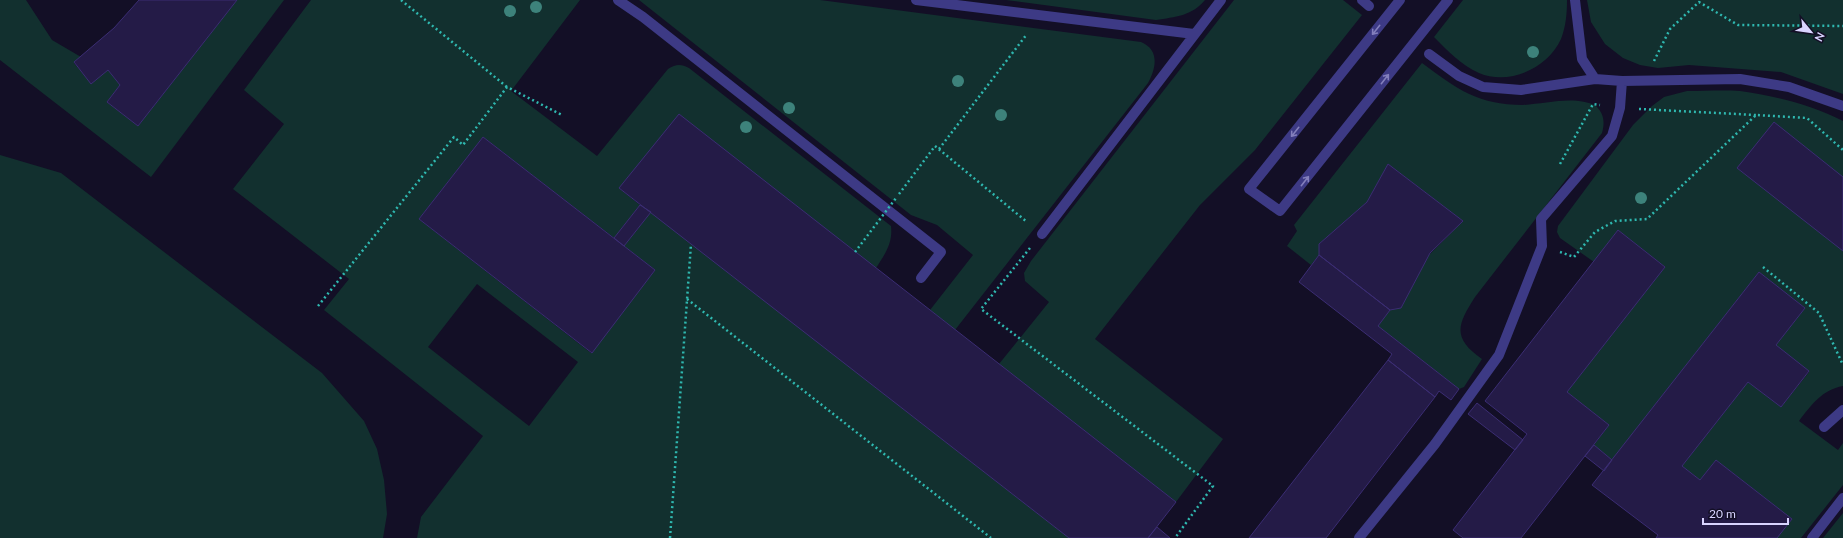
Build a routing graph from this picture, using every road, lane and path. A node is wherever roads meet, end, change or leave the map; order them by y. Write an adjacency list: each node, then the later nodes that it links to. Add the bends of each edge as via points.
1 (401, 0): 16 (path)
2 (618, 0): 26 (lane, via 941,252)
3 (916, 0): 9 (lane)
4 (1221, 0): 11 (lane)
5 (1400, 0): 6 (lane, one-way to 6, via 1249,189 1280,211)
6 (1448, 0)
7 (1574, 0): 13 (lane, via 1582,59)
8 (1699, 1): 10 (path, via 1738,25); 14 (path, via 1670,29)
9 (1035, 15): 11 (lane); 19 (path, via 1030,31)
10 (1843, 26)
11 (1194, 34): 21 (lane)
12 (1428, 54): 13 (lane, via 1459,76 1483,86 1521,90)
13 (1595, 79): 15 (lane)
14 (1644, 80): 15 (lane); 17 (lane, via 1740,79 1789,87)
15 (1622, 81): 23 (lane, via 1620,108 1612,136 1541,219)
16 (507, 88): 18 (path); 28 (path, via 463,145 454,137)
17 (1843, 106)
18 (562, 115)
19 (939, 149): 21 (path); 24 (path, bridge, via 935,146)
20 (1843, 150): 23 (path, via 1807,118 1756,115 1647,219 1615,220 1595,232 1574,256)
21 (1042, 234): 35 (path, via 981,309 1213,486)
22 (691, 244): 27 (path)
23 (1542, 246): 36 (lane, via 1499,355 1435,444)
24 (855, 252)
25 (1763, 267): 29 (path, via 1819,313)
26 (921, 278)
27 (687, 299): 33 (path); 34 (path)
28 (318, 306)
29 (1843, 365)
30 (1843, 410): 31 (lane)
31 (1824, 427)
32 (1843, 498): 37 (lane)
33 (670, 538)
34 (991, 538)
35 (1175, 538)
36 (1359, 538)
37 (1812, 538)

